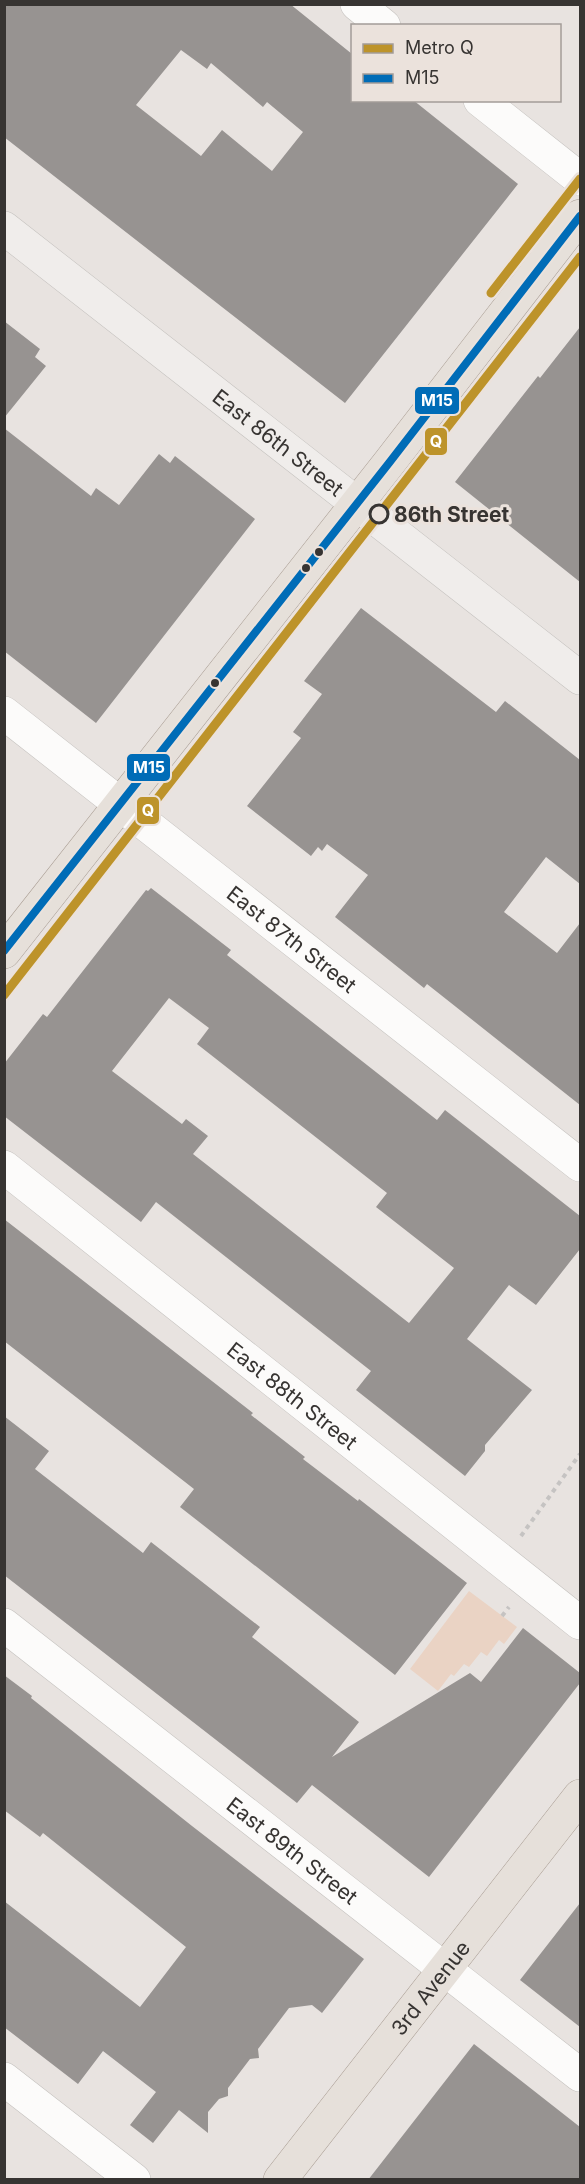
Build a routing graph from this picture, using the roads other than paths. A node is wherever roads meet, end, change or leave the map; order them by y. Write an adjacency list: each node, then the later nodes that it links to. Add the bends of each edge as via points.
1 (357, 4): 2 (street)
2 (382, 24)
3 (483, 102): 4 (street)
4 (580, 179)
5 (580, 216): 7 (main road)
6 (4, 228): 7 (main road, East 86th Street)
7 (357, 504): 8 (main road, East 86th Street); 10 (main road)
8 (580, 678)
9 (4, 713): 10 (street, East 87th Street)
10 (120, 804): 11 (main road); 12 (street, East 87th Street)
11 (4, 952)
12 (580, 1165)
13 (4, 1167): 14 (street, East 88th Street)
14 (580, 1623)
15 (4, 1625): 17 (street, East 89th Street)
16 (580, 1796): 17 (main road, 3rd Avenue)
17 (445, 1969): 18 (street, East 89th Street); 21 (main road, 3rd Avenue)
18 (580, 2075)
19 (4, 2079): 20 (street)
20 (134, 2180)
21 (280, 2180)

